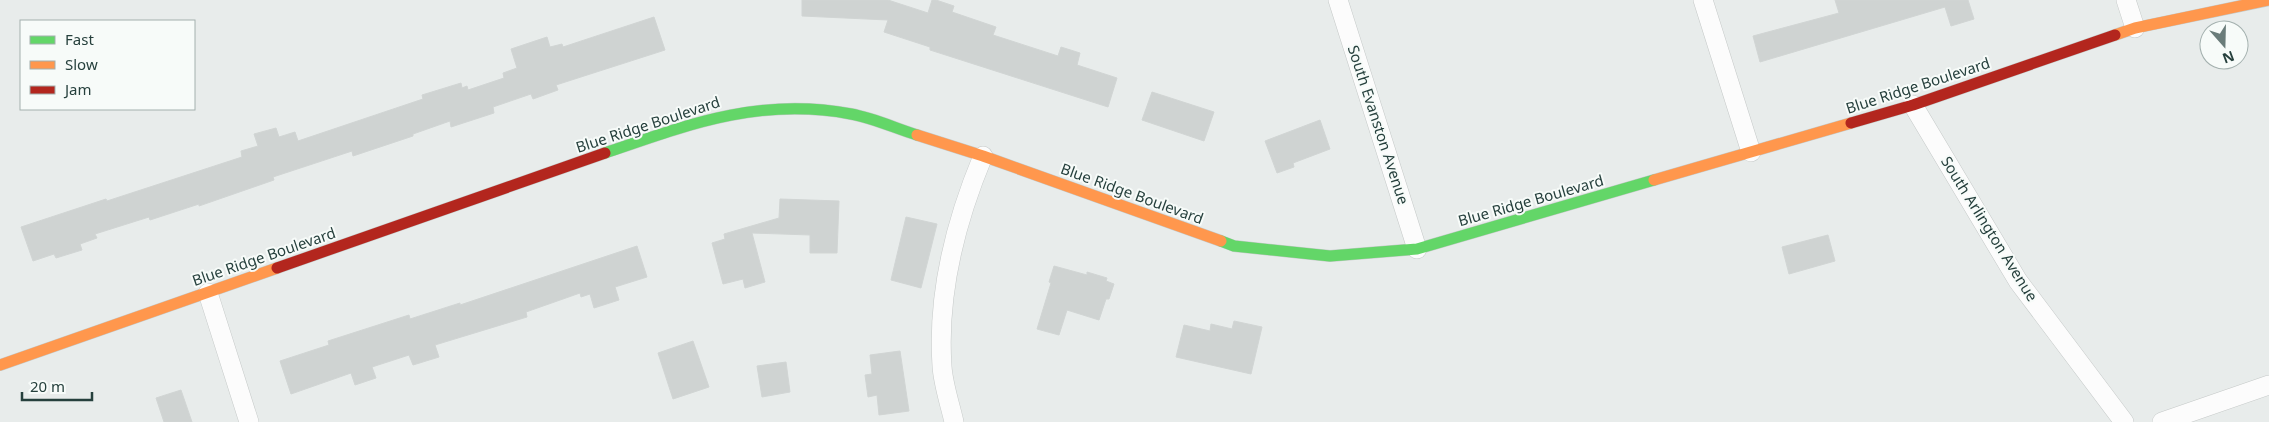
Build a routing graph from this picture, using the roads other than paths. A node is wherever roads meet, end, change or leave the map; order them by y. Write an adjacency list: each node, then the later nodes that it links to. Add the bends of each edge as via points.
1 (1338, 0): 9 (street, South Evanston Avenue)
2 (1703, 0): 7 (street)
3 (2126, 0): 5 (street)
4 (2269, 0): 5 (street, Blue Ridge Boulevard)
5 (2135, 28): 6 (street, Blue Ridge Boulevard)
6 (1913, 105): 7 (street, Blue Ridge Boulevard); 15 (street, South Arlington Avenue, via 2018,280)
7 (1751, 152): 9 (street, Blue Ridge Boulevard)
8 (983, 156): 9 (street, Blue Ridge Boulevard, via 1234,246 1330,256); 10 (street, Blue Ridge Boulevard, via 852,114 793,108 734,113 677,128); 14 (street, via 965,199 949,258 942,319 942,367)
9 (1417, 249)
10 (208, 292): 11 (street, Blue Ridge Boulevard); 13 (street)
11 (0, 365)
12 (2269, 385): 16 (street)
13 (249, 422)
14 (954, 422)
15 (2124, 422)
16 (2162, 422)

